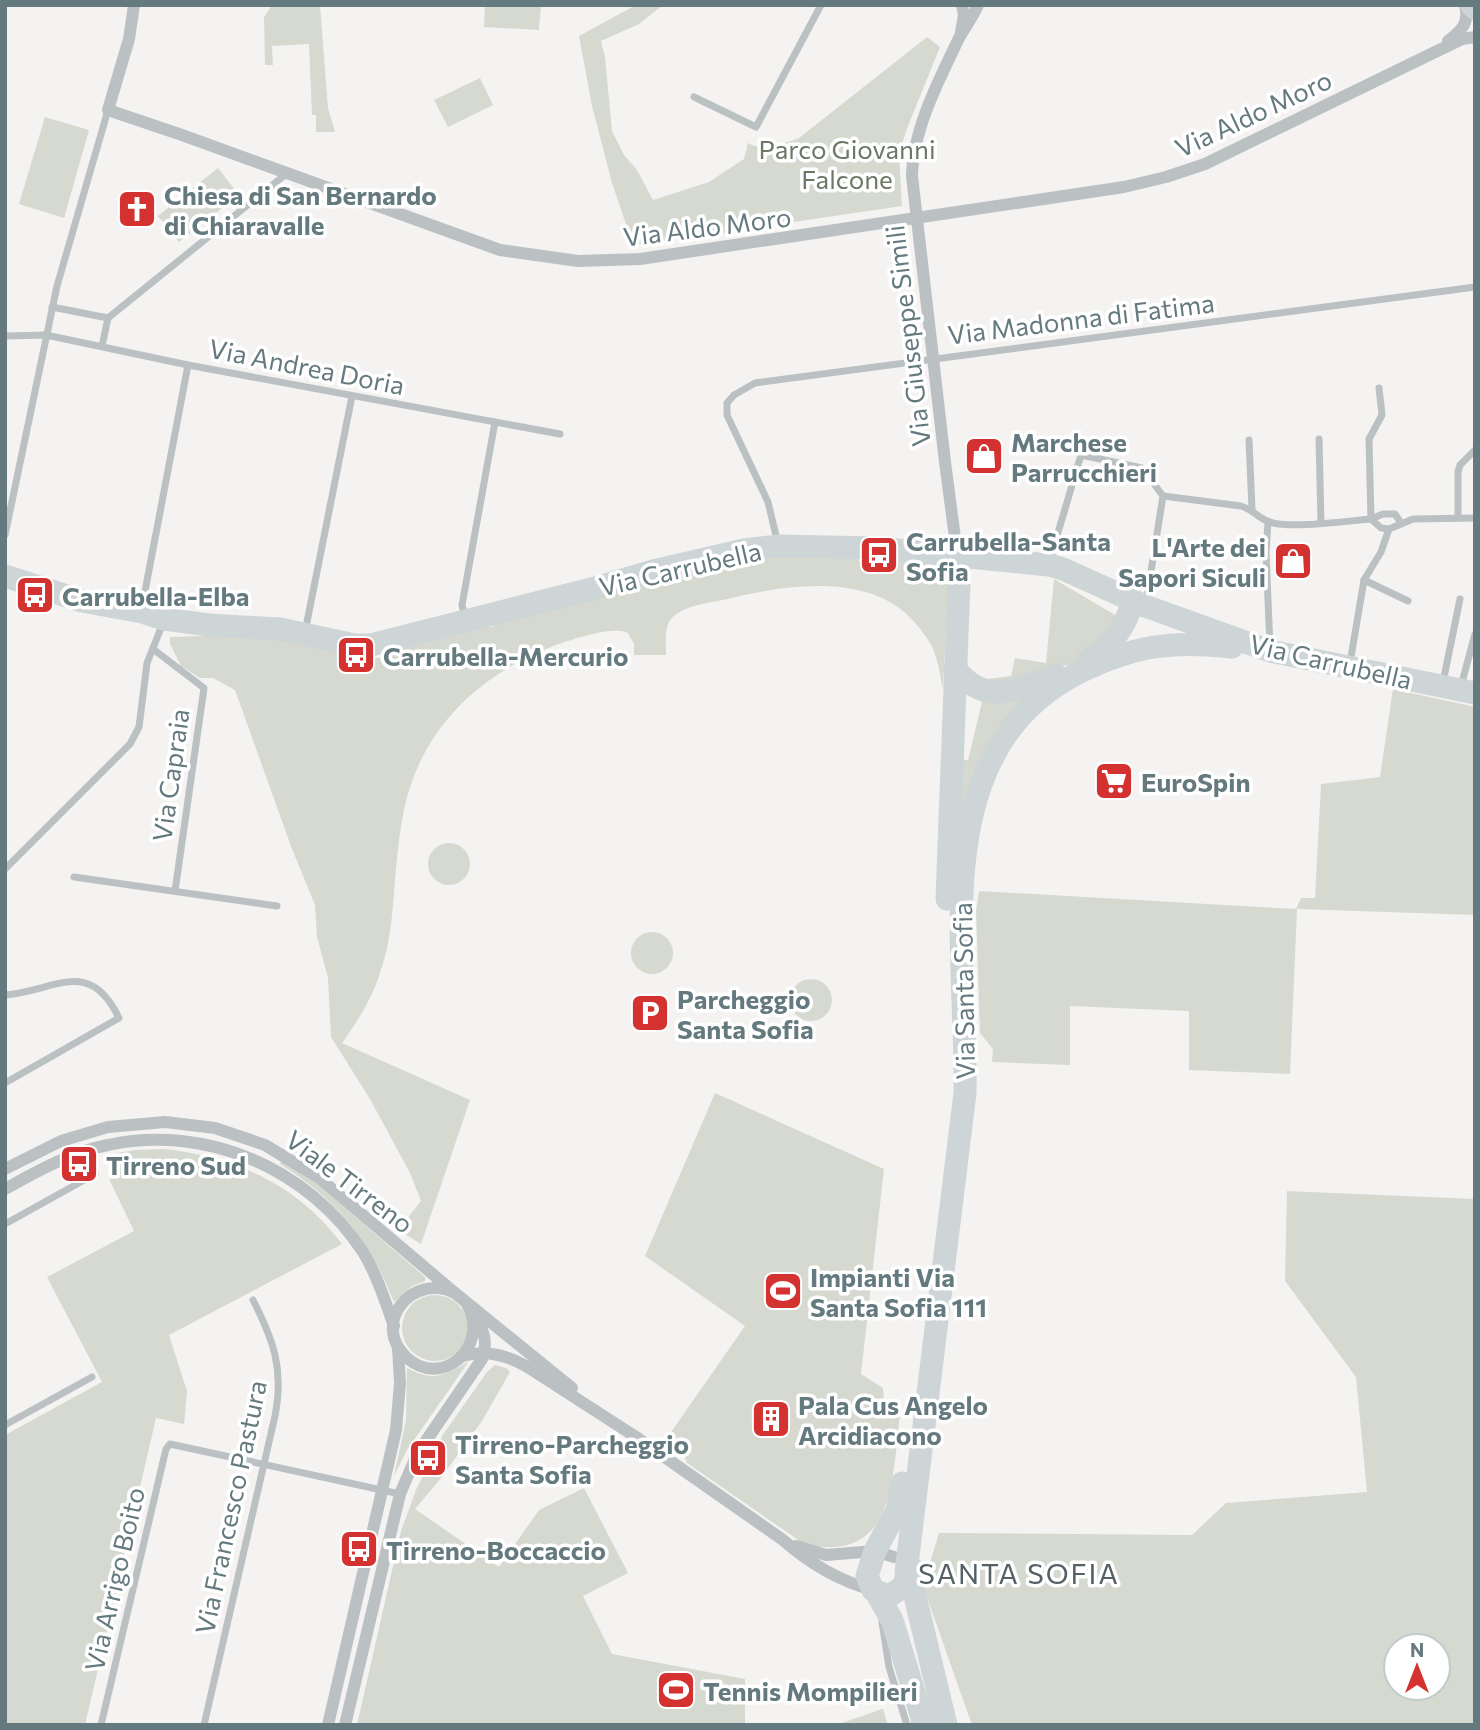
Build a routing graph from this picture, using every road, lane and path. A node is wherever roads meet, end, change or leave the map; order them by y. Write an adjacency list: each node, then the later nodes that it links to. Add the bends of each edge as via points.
1 (134, 5): 10 (street)
2 (821, 5): 9 (street, via 756,127)
3 (962, 5): 6 (street, Via Giuseppe Simili)
4 (978, 5): 6 (street, Via Giuseppe Simili)
5 (1465, 5): 8 (street, via 1464,27)
6 (961, 35): 12 (street, Via Giuseppe Simili, via 912,153)
7 (1475, 37): 8 (street)
8 (1431, 54): 12 (street, Via Aldo Moro, via 1205,163 1166,177)
9 (694, 97)
10 (108, 110): 11 (street, Via Aldo Moro); 14 (street)
11 (286, 173): 12 (street, Via Aldo Moro, via 500,250 578,261 640,259); 15 (street)
12 (917, 219): 19 (street, Via Giuseppe Simili)
13 (1475, 287): 19 (street, Via Madonna di Fatima)
14 (52, 307): 15 (street); 16 (street)
15 (108, 318): 18 (street)
16 (46, 335): 17 (street, Via Andrea Doria); 18 (street, Via Andrea Doria); 37 (street)
17 (5, 336)
18 (102, 346): 20 (street, Via Andrea Doria)
19 (933, 359): 38 (street, Via Madonna di Fatima, via 767,380 727,403 727,415 768,502); 39 (street, Via Giuseppe Simili)
20 (188, 365): 22 (street, Via Andrea Doria); 46 (street)
21 (1379, 388): 32 (street, via 1382,415 1369,439)
22 (352, 396): 23 (street, Via Andrea Doria); 49 (street)
23 (495, 422): 24 (street, Via Andrea Doria); 48 (street, via 462,606)
24 (561, 434)
25 (1319, 439): 34 (street)
26 (1249, 440): 29 (street)
27 (1475, 450): 30 (street, via 1458,472)
28 (1163, 496): 29 (street); 40 (street, via 1142,468 1081,455); 45 (street)
29 (1252, 509): 33 (street)
30 (1458, 518): 31 (street); 35 (street)
31 (1475, 518)
32 (1371, 519): 34 (street); 35 (street, via 1395,514); 36 (street)
33 (1268, 522): 34 (street); 52 (street)
34 (1321, 523)
35 (1401, 523): 36 (street)
36 (1390, 529): 42 (street)
37 (5, 535)
38 (778, 546): 39 (main road, Via Carrubella); 48 (main road, Via Carrubella, via 653,571)
39 (960, 556): 40 (main road, Via Carrubella); 55 (main road, Via Santa Sofia)
40 (1049, 565): 45 (main road, Via Carrubella)
41 (5, 576): 46 (main road, Via Carrubella, via 82,601)
42 (1364, 580): 44 (street); 54 (street)
43 (1460, 599): 57 (street)
44 (1408, 601)
45 (1139, 603): 52 (main road, Via Carrubella); 53 (main road, via 1116,637)
46 (142, 611): 47 (main road, Via Carrubella)
47 (164, 619): 49 (main road, Via Carrubella); 51 (street)
48 (466, 620): 49 (main road, Via Carrubella, via 371,645)
49 (305, 633)
50 (1475, 634): 57 (street)
51 (153, 649): 58 (street, via 139,727 130,744); 60 (street, Via Capraia, via 204,688)
52 (1270, 651): 54 (main road, Via Carrubella); 56 (main road, Via Santa Sofia, via 1186,642 1163,645 1115,656)
53 (1078, 667): 55 (main road, via 1003,692 966,682); 56 (main road)
54 (1349, 667): 57 (main road, Via Carrubella)
55 (955, 668): 84 (main road, Via Santa Sofia, via 946,877 951,1096)
56 (1055, 685): 84 (main road, Via Santa Sofia, via 1027,709 1000,745 979,789 967,838 960,908 965,1093)
57 (1459, 690)
58 (5, 869)
59 (74, 877): 60 (street)
60 (175, 891): 61 (street)
61 (276, 906)
62 (5, 995): 63 (street, via 59,982 81,982 102,991 119,1018)
63 (5, 1083)
64 (274, 1150): 65 (street); 66 (street, Viale Tirreno, via 215,1128 165,1122 131,1124 61,1141); 70 (street, Viale Tirreno, via 318,1177)
65 (267, 1165): 68 (street, Viale Tirreno, via 195,1142 142,1140 71,1156); 73 (street, Viale Tirreno, via 308,1190 353,1239 378,1281)
66 (5, 1169)
67 (95, 1174): 69 (street)
68 (5, 1189)
69 (5, 1224)
70 (455, 1293): 72 (street); 73 (street, via 440,1287 415,1292 402,1303)
71 (253, 1300): 80 (street, Via Francesco Pastura, via 279,1367 278,1402)
72 (469, 1308): 75 (street, via 484,1332); 76 (street, via 474,1332); 79 (street)
73 (394, 1326): 74 (street)
74 (397, 1344): 76 (street, via 412,1362 426,1367 450,1365); 81 (street, via 399,1403)
75 (485, 1352): 76 (street); 79 (street, via 526,1366); 82 (street, via 417,1454)
76 (463, 1356)
77 (92, 1377): 78 (street)
78 (5, 1424)
79 (636, 1437): 83 (street)
80 (264, 1463): 81 (street); 88 (street, Via Arrigo Boito, via 170,1444 166,1449); 89 (street, Via Francesco Pastura)
81 (382, 1490): 82 (street); 90 (street)
82 (400, 1494): 91 (street)
83 (783, 1540): 84 (street, via 826,1555); 85 (street, via 802,1557)
84 (890, 1561): 85 (main road, via 867,1576); 85 (main road, via 903,1587 895,1594); 86 (main road, Via Santa Sofia)
85 (877, 1595): 92 (street, via 890,1667); 93 (main road, via 892,1620)
86 (925, 1633): 87 (street); 94 (main road, Via Santa Sofia)
87 (947, 1691)
88 (101, 1725)
89 (204, 1725)
90 (328, 1725)
91 (345, 1725)
92 (907, 1725)
93 (924, 1725)
94 (946, 1725)

